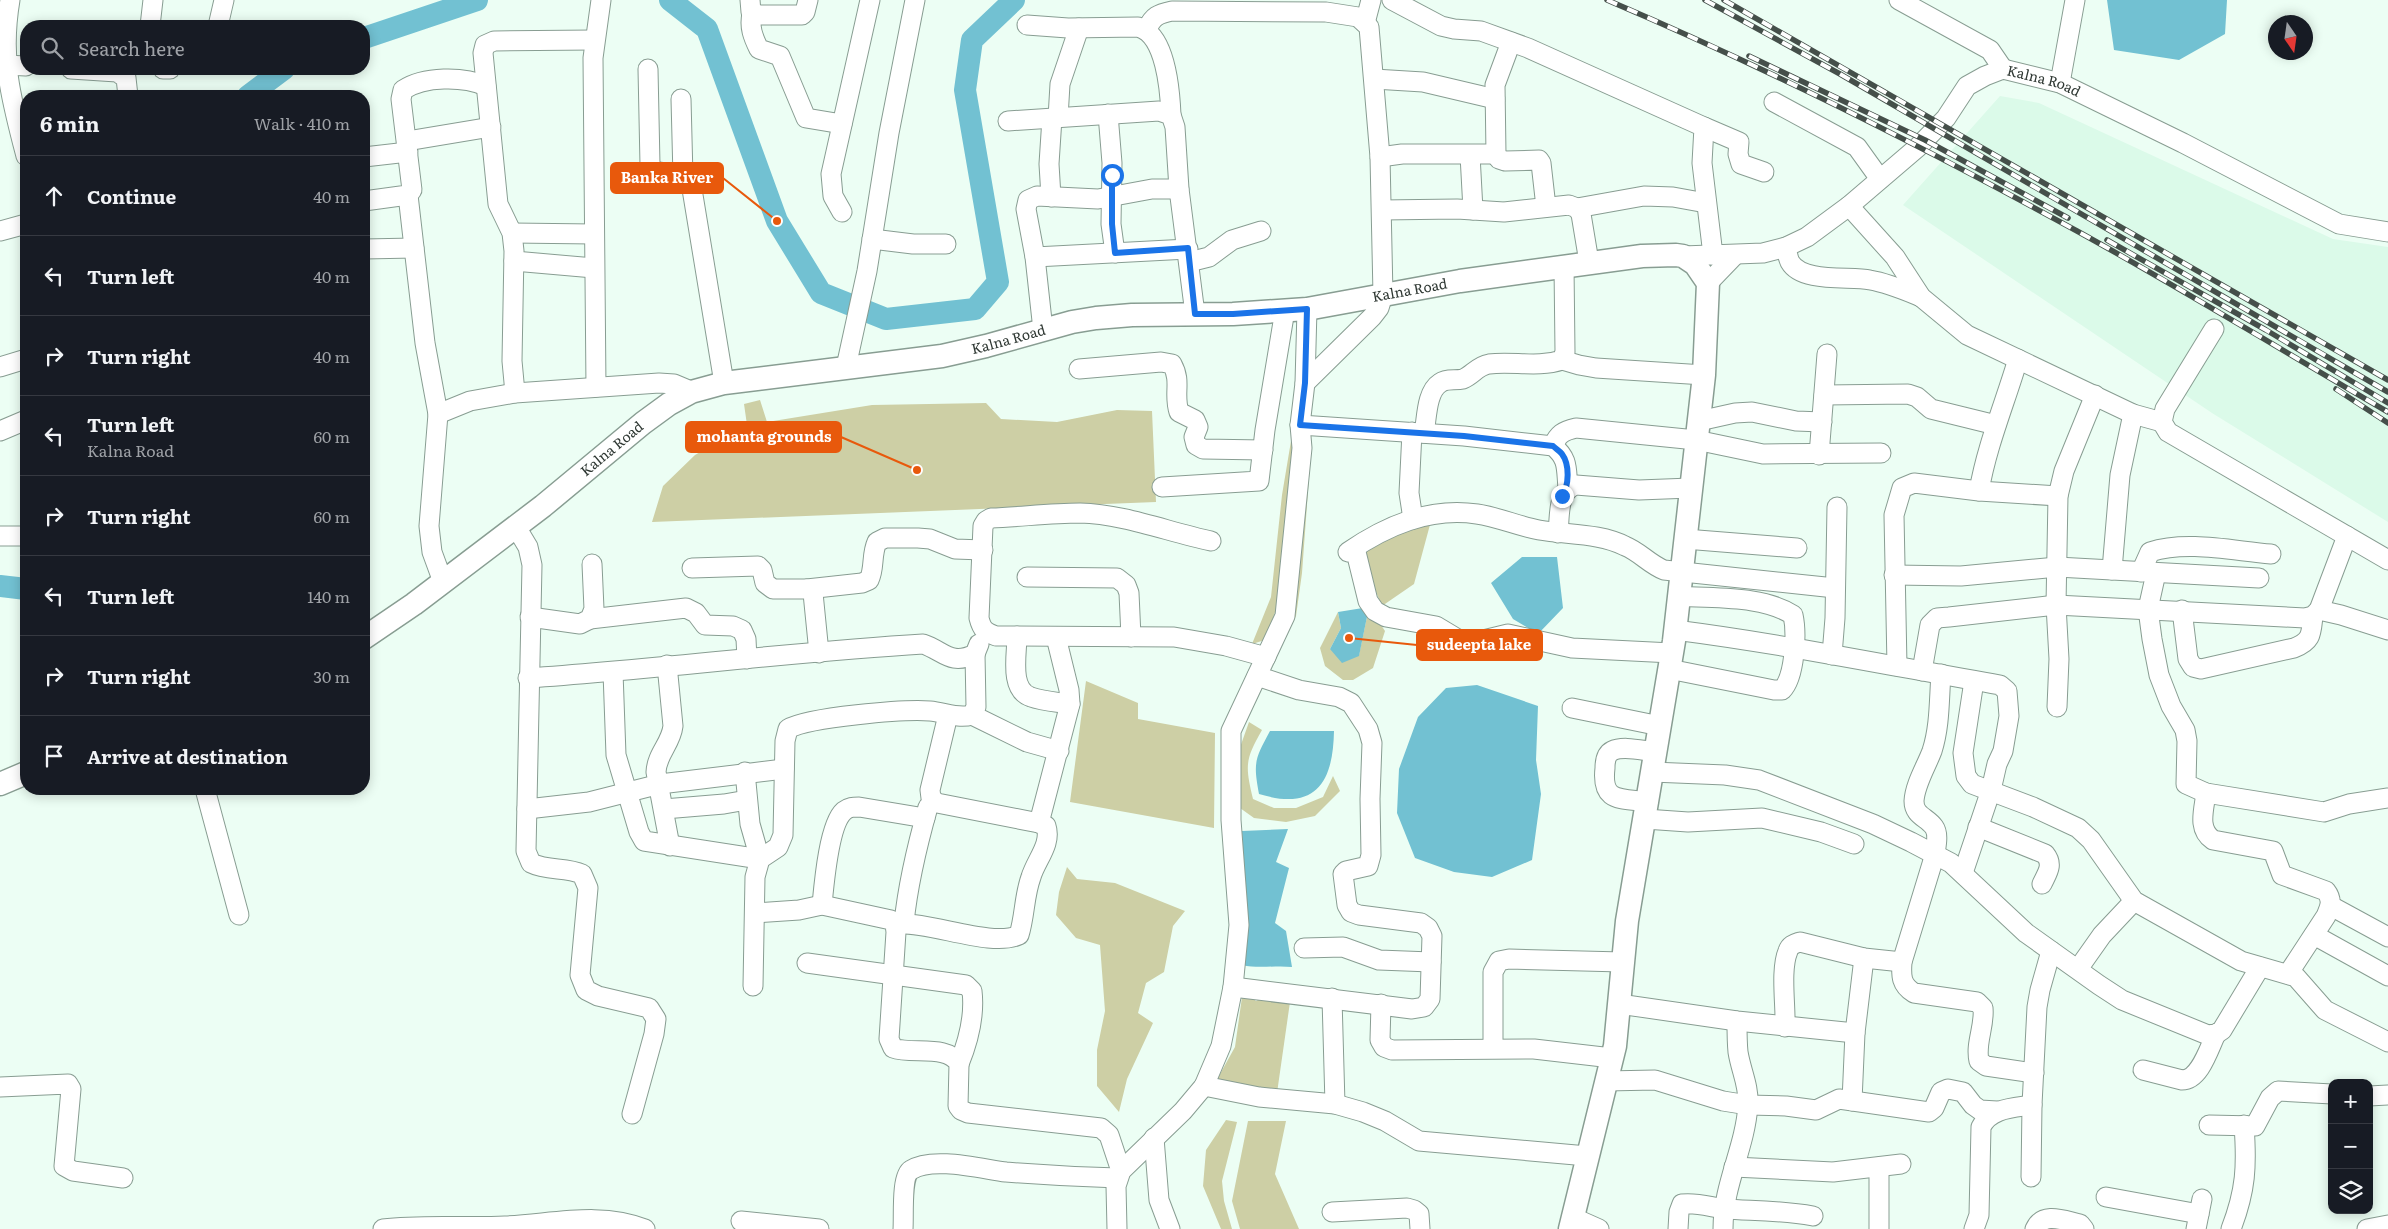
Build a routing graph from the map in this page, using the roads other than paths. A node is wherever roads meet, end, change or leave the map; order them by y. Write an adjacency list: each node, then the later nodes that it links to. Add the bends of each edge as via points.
1 (10, 0): 22 (street)
2 (153, 0): 14 (street)
3 (224, 0): 15 (street)
4 (601, 0): 20 (street)
5 (808, 0): 13 (street, via 806,12 802,14)
6 (870, 0): 39 (street)
7 (916, 0): 69 (street)
8 (1371, 0): 16 (street)
9 (1392, 0): 21 (street, via 1441,26 1481,31)
10 (2075, 0): 27 (street)
11 (1905, 1): 25 (street, via 1990,50)
12 (1253, 6): 16 (street, via 1326,12 1358,17); 19 (street, via 1159,13 1152,18)
13 (751, 7): 39 (street, via 750,22 759,49 780,56 806,118)
14 (151, 20)
15 (219, 20)
16 (1365, 23): 26 (street, via 1370,32)
17 (1027, 25): 18 (street)
18 (1079, 28): 19 (street); 35 (street, via 1060,84)
19 (1147, 29): 34 (street, via 1168,74)
20 (594, 40): 28 (street, via 494,41 485,45 483,54); 68 (street)
21 (1511, 42): 31 (street, via 1496,78); 41 (street)
22 (6, 65): 23 (street); 29 (street)
23 (20, 66)
24 (648, 68): 36 (street)
25 (2003, 69): 27 (street, Kalna Road); 50 (street, Kalna Road, via 1967,86 1946,118)
26 (1374, 79): 31 (street, via 1423,82); 47 (street)
27 (2060, 83): 66 (street, Kalna Road, via 2321,216 2339,224)
28 (486, 86): 40 (street); 43 (street, via 476,81 438,80 410,85 403,90 401,99)
29 (5, 99): 42 (street)
30 (681, 99): 38 (street)
31 (1495, 99): 44 (street)
32 (1774, 102): 50 (street, via 1857,148)
33 (1108, 114): 34 (street, via 1159,112); 35 (street); 54 (street)
34 (1170, 115): 51 (street, via 1175,127)
35 (1055, 118): 37 (street); 53 (street, via 1049,164)
36 (649, 119): 38 (street); 49 (street, via 650,165 655,171)
37 (1008, 121)
38 (681, 122): 49 (street)
39 (842, 124): 62 (street, via 831,174 833,196)
40 (491, 127): 43 (street); 67 (street, via 498,204)
41 (1704, 127): 48 (street, via 1739,142 1741,164); 56 (street, via 1702,163)
42 (20, 140)
43 (408, 147): 46 (street); 52 (street, via 412,184)
44 (1496, 154): 45 (street); 58 (street, via 1504,161 1539,160)
45 (1470, 155): 47 (street, via 1402,154); 61 (street)
46 (370, 156)
47 (1380, 157): 60 (street)
48 (1764, 172)
49 (683, 177): 100 (street, via 691,183 694,194)
50 (1880, 179): 57 (street, Kalna Road)
51 (1178, 189): 54 (street, via 1152,189); 75 (street)
52 (408, 195): 55 (street); 71 (street)
53 (1050, 197): 54 (street); 79 (street, via 1037,196 1028,200 1026,209)
54 (1111, 198): 74 (street)
55 (370, 200)
56 (1706, 203): 59 (street, via 1644,196); 76 (street)
57 (1849, 206): 72 (street, Kalna Road, via 1808,237); 86 (street, via 1896,257)
58 (1546, 207): 59 (street, via 1569,205); 61 (street, via 1504,212)
59 (1577, 208): 81 (street, via 1581,214)
60 (1382, 210): 61 (street); 85 (street)
61 (1473, 210)
62 (842, 212)
63 (20, 226): 65 (street)
64 (1261, 231): 75 (street, via 1232,240 1209,257)
65 (0, 232)
66 (2388, 232)
67 (512, 233): 68 (street); 80 (street)
68 (594, 234): 83 (street)
69 (872, 239): 70 (street); 97 (street)
70 (946, 244)
71 (414, 248): 73 (street); 107 (street)
72 (1786, 248): 77 (street, Kalna Road); 86 (street, via 1790,263 1810,276 1869,280)
73 (370, 249)
74 (1115, 253): 75 (street); 79 (street)
75 (1188, 255): 89 (street)
76 (1713, 255): 77 (street, Kalna Road); 78 (street, Kalna Road)
77 (1735, 255): 84 (street)
78 (1682, 256): 81 (main road, Kalna Road, via 1642,256); 84 (main road, via 1695,264)
79 (1035, 257): 91 (street)
80 (514, 261): 83 (street); 104 (street, via 512,361)
81 (1589, 262): 82 (main road, Kalna Road)
82 (1564, 266): 85 (main road, Kalna Road); 94 (street, via 1565,352)
83 (594, 268): 102 (street)
84 (1708, 284): 99 (main road)
85 (1382, 295): 87 (main road, Kalna Road); 101 (street, via 1379,308 1372,317)
86 (1921, 297): 93 (street, via 1967,335)
87 (1307, 309): 88 (main road, Kalna Road); 101 (street)
88 (1285, 310): 89 (main road, Kalna Road); 118 (street)
89 (1195, 314): 91 (main road, Kalna Road, via 1096,318)
90 (2214, 329): 110 (street, via 2165,409)
91 (1042, 330): 97 (main road, Kalna Road, via 942,356)
92 (1827, 354): 105 (street)
93 (2018, 359): 106 (street); 113 (street)
94 (1562, 360): 99 (street, via 1596,368); 116 (street, via 1550,364 1489,364 1477,367 1471,375 1461,379 1439,383 1432,392)
95 (20, 362): 96 (street)
96 (0, 367)
97 (846, 367): 100 (main road, Kalna Road)
98 (1079, 369): 118 (street, via 1161,362 1172,364 1178,375 1176,402 1179,412 1195,420 1198,427 1194,437 1196,445 1203,449)
99 (1704, 375): 114 (main road)
100 (724, 382): 103 (main road, Kalna Road)
101 (1305, 383): 112 (street)
102 (596, 387): 103 (street, via 659,383 674,384); 104 (street)
103 (693, 392): 128 (main road, Kalna Road, via 643,423)
104 (515, 393): 107 (street, via 470,401)
105 (1824, 395): 109 (street); 113 (street, via 1908,394 1931,409)
106 (2095, 395): 108 (street); 125 (street, via 2064,471)
107 (438, 414): 148 (street, via 429,526 432,552)
108 (2133, 414): 110 (street); 143 (street, via 2120,475)
109 (1822, 422): 114 (street, via 1752,412 1735,413); 120 (street)
110 (2162, 422): 132 (street, via 2168,432)
111 (20, 423): 115 (street)
112 (1300, 425): 116 (street); 169 (street, via 1302,448 1284,616)
113 (1996, 425): 124 (street, via 1984,460)
114 (1697, 430): 117 (street, via 1576,428 1558,436); 120 (street, via 1763,454); 123 (main road)
115 (0, 431)
116 (1418, 433): 117 (street); 127 (street, via 1409,493)
117 (1553, 446): 122 (street, via 1566,463)
118 (1263, 450): 121 (street, via 1261,476 1255,483)
119 (1881, 453): 120 (street)
120 (1819, 455)
121 (1162, 487)
122 (1568, 488): 123 (street, via 1576,485 1631,489); 129 (street, via 1562,496)
123 (1691, 488): 133 (main road)
124 (1979, 491): 125 (street); 145 (street, via 1914,482 1902,488 1894,515)
125 (2058, 496): 140 (street)
126 (1836, 507): 149 (street)
127 (1413, 519): 129 (street, via 1451,513 1477,514); 171 (street, via 1374,535 1352,550 1368,601 1375,611 1386,617 1436,626 1461,641 1475,642 1508,634 1572,648)
128 (516, 527): 148 (main road, Kalna Road); 156 (street, via 528,547 532,565)
129 (1558, 533): 142 (street, via 1605,539 1626,546 1652,566)
130 (0, 536): 131 (street)
131 (20, 536)
132 (2347, 536): 138 (street); 155 (street)
133 (1685, 539): 135 (street); 142 (main road)
134 (1211, 541): 136 (street, via 1133,521 1080,513 991,518 983,526)
135 (1798, 548)
136 (983, 550): 150 (street, via 955,549 930,539 885,538 876,542 872,551 873,573 869,580); 160 (street, via 979,618)
137 (2271, 554): 144 (street, via 2190,547 2160,549 2150,552)
138 (2388, 560)
139 (592, 564): 157 (street, via 594,609)
140 (2057, 567): 143 (street); 145 (street, via 1961,576); 152 (street)
141 (692, 568): 150 (street, via 758,566 765,582 773,589)
142 (1682, 570): 149 (street); 151 (main road)
143 (2112, 570): 144 (street)
144 (2149, 573): 147 (street); 153 (street)
145 (1894, 575): 173 (street)
146 (1027, 577): 164 (street, via 1117,578 1126,584 1129,593)
147 (2259, 578)
148 (443, 582): 161 (main road, Kalna Road)
149 (1835, 588): 168 (street)
150 (807, 589): 166 (street, via 813,593 815,601)
151 (1679, 596): 158 (main road); 165 (street, via 1752,601 1785,610 1795,625)
152 (2056, 605): 153 (street); 174 (street, via 1937,618 1930,625); 181 (street)
153 (2148, 609): 154 (street); 195 (street, via 2159,675 2185,730 2186,784)
154 (2182, 610): 155 (street, via 2292,618 2305,618); 155 (street, via 2188,659 2192,667 2201,669 2305,644 2311,636)
155 (2316, 613): 159 (street, via 2341,615)
156 (530, 617): 157 (street, via 580,624); 178 (street)
157 (590, 619): 170 (street, via 686,608 696,613 705,625 733,626 742,630 746,638)
158 (1675, 630): 165 (street); 171 (main road)
159 (2388, 630)
160 (985, 632): 162 (street, via 996,636); 167 (street)
161 (370, 634)
162 (1017, 636): 163 (street); 180 (street, via 1016,678 1022,693 1031,698)
163 (1056, 637): 164 (street); 180 (street)
164 (1131, 637): 169 (street, via 1174,638 1226,646)
165 (1794, 648): 168 (street); 171 (street, via 1788,684 1782,690)
166 (819, 653): 167 (street, via 923,644 952,659 965,659); 170 (street)
167 (975, 654): 184 (street, via 976,707)
168 (1832, 655): 173 (street)
169 (1266, 657): 177 (street)
170 (747, 659): 172 (street)
171 (1671, 661): 185 (main road)
172 (667, 665): 175 (street); 192 (street, via 673,726 672,736 656,760)
173 (1896, 666): 174 (street)
174 (1922, 671): 176 (street)
175 (613, 672): 178 (street); 194 (street, via 616,755)
176 (1941, 674): 179 (street); 208 (street, via 1937,728 1914,799 1914,808 1934,828 1937,838)
177 (1257, 676): 223 (street, via 1300,690 1339,697 1351,703 1368,729 1372,742 1371,855 1368,866 1343,874 1347,905 1351,912 1359,915 1421,923 1432,936); 233 (street, via 1231,731 1231,820 1239,925)
178 (528, 678): 200 (street)
179 (1974, 681): 193 (street, via 1963,753 1966,776 1972,784); 193 (street, via 2000,685 2007,691 2009,700 2007,738 1996,764)
180 (1070, 704): 186 (street)
181 (2057, 707)
182 (1572, 708): 185 (street)
183 (948, 714): 184 (street, via 963,718); 188 (street, via 930,711 883,713 793,726 786,734); 197 (street, via 930,790)
184 (972, 715): 186 (street, via 1027,742)
185 (1660, 726): 187 (main road)
186 (1059, 751): 204 (street)
187 (1654, 762): 202 (main road); 202 (street, via 1622,748 1611,751 1606,759 1603,783 1607,792); 208 (street, via 1759,780 1873,824)
188 (784, 769): 189 (street); 209 (street, via 783,835 778,847)
189 (745, 772): 192 (street); 199 (street)
190 (20, 776): 191 (main road)
191 (0, 784)
192 (660, 784): 194 (street); 201 (street)
193 (1991, 790): 205 (street); 212 (street, via 2078,828 2091,840)
194 (629, 792): 200 (street, via 589,802); 207 (street, via 644,841)
195 (2206, 793): 198 (street, via 2324,812 2348,804); 214 (street, via 2202,824 2205,835 2213,840 2273,852 2282,875 2326,891)
196 (207, 795): 216 (street)
197 (931, 798): 203 (street); 204 (street, via 937,803)
198 (2388, 798)
199 (747, 800): 201 (street); 209 (street)
200 (527, 809): 258 (street, via 526,851 531,863 542,868 582,874 588,888 580,975 586,990 649,1008 656,1019)
201 (664, 809): 207 (street)
202 (1646, 810): 206 (street, via 1688,822 1762,818 1821,832); 224 (main road)
203 (925, 818): 213 (street, via 859,807 842,812 829,853); 217 (street)
204 (1040, 822): 217 (street, via 1048,833 1031,876 1019,934 1010,938 982,936 923,924)
205 (1978, 827): 210 (street); 211 (street, via 2045,854 2051,866)
206 (1854, 844)
207 (670, 846): 209 (street)
208 (1935, 854): 210 (street); 225 (street)
209 (760, 859): 215 (street, via 755,877)
210 (1963, 873): 221 (street, via 2026,933)
211 (2042, 884)
212 (2134, 901): 227 (street, via 2241,961); 228 (street, via 2102,935)
213 (822, 905): 215 (street, via 799,910); 217 (street)
214 (2331, 906): 218 (street); 219 (street)
215 (755, 912): 232 (street)
216 (239, 915)
217 (900, 924): 230 (street)
218 (2314, 934): 229 (street); 231 (street)
219 (2388, 937)
220 (1304, 948): 223 (street, via 1343,947 1379,960)
221 (2051, 951): 228 (street); 246 (street, via 2040,990)
222 (1864, 958): 225 (street); 238 (street, via 1800,942 1792,944 1787,951 1784,984); 239 (street)
223 (1431, 962): 235 (street, via 1430,999 1424,1007 1412,1009)
224 (1622, 962): 236 (main road); 242 (street, via 1509,958 1499,961 1493,972)
225 (1902, 962): 246 (street, via 1901,977 1905,988 1914,993 1977,1002 1983,1008 1977,1052 1979,1061 1986,1066)
226 (807, 963): 230 (street)
227 (2260, 967): 229 (street); 240 (street, via 2222,1030)
228 (2078, 969): 240 (street, via 2122,1000 2208,1035)
229 (2288, 974): 241 (street, via 2303,984 2325,1010)
230 (893, 976): 244 (street, via 890,1044 897,1050 948,1054); 244 (street, via 966,986 972,991 969,1033)
231 (2388, 976)
232 (753, 986)
233 (1233, 987): 234 (street); 249 (street, via 1221,1046)
234 (1332, 998): 235 (street); 254 (street)
235 (1382, 1004): 242 (street, via 1380,1040 1384,1047 1392,1050)
236 (1619, 1004): 237 (street); 243 (main road)
237 (1737, 1021): 238 (street); 255 (street, via 1738,1052 1748,1089)
238 (1785, 1027): 239 (street)
239 (1856, 1033): 253 (street)
240 (2216, 1034): 245 (street, via 2197,1071 2188,1079)
241 (2388, 1042)
242 (1493, 1048): 243 (street)
243 (1612, 1058): 247 (main road)
244 (959, 1064): 266 (street, via 958,1102 961,1110 1101,1128 1109,1135)
245 (2143, 1070)
246 (2034, 1073): 256 (street)
247 (1606, 1081): 255 (street, via 1655,1080 1723,1101); 262 (main road)
248 (0, 1086): 268 (street, via 68,1084 71,1089 64,1166 73,1171)
249 (1204, 1086): 254 (street, via 1259,1097); 261 (street)
250 (2328, 1094): 260 (street, via 2278,1091 2270,1098 2257,1125)
251 (2388, 1095): 252 (street)
252 (2373, 1096)
253 (1852, 1100): 255 (street, via 1839,1099 1816,1110); 257 (street, via 1929,1112 1941,1092 1948,1090 1963,1092 1980,1110)
254 (1335, 1104): 262 (street, via 1371,1115 1419,1141)
255 (1748, 1105): 264 (street, via 1744,1137)
256 (2032, 1105): 257 (street); 267 (street)
257 (1997, 1111): 278 (street, via 1986,1118 1981,1127)
258 (632, 1114)
259 (2209, 1125): 260 (street)
260 (2244, 1125): 292 (street, via 2245,1185)
261 (1154, 1138): 266 (street); 284 (street, via 1159,1200)
262 (1587, 1156): 275 (main road)
263 (1901, 1164): 265 (street)
264 (1734, 1167): 265 (street, via 1815,1172); 270 (street)
265 (1880, 1167): 289 (street)
266 (1120, 1174): 282 (street, via 1004,1171 963,1165 922,1166 910,1170 905,1178); 283 (street, via 1116,1186)
267 (2032, 1177)
268 (122, 1178)
269 (2106, 1197): 272 (street)
270 (1723, 1208): 273 (street, via 1776,1210); 287 (street, via 1682,1204); 288 (street)
271 (1332, 1212): 285 (street, via 1406,1208 1419,1214)
272 (2199, 1214)
273 (1813, 1216)
274 (741, 1221): 281 (street)
275 (1571, 1223): 286 (street)
276 (574, 1225): 279 (street); 280 (street, via 603,1220 630,1223)
277 (2388, 1225): 293 (street)
278 (1979, 1228)
279 (389, 1229)
280 (645, 1229)
281 (819, 1229)
282 (903, 1229)
283 (1117, 1229)
284 (1170, 1229)
285 (1420, 1229)
286 (1599, 1229)
287 (1678, 1229)
288 (1723, 1229)
289 (1879, 1229)
290 (2035, 1229): 291 (street, via 2040,1222 2050,1218 2080,1224)
291 (2084, 1229)
292 (2231, 1229)
293 (2367, 1229)

